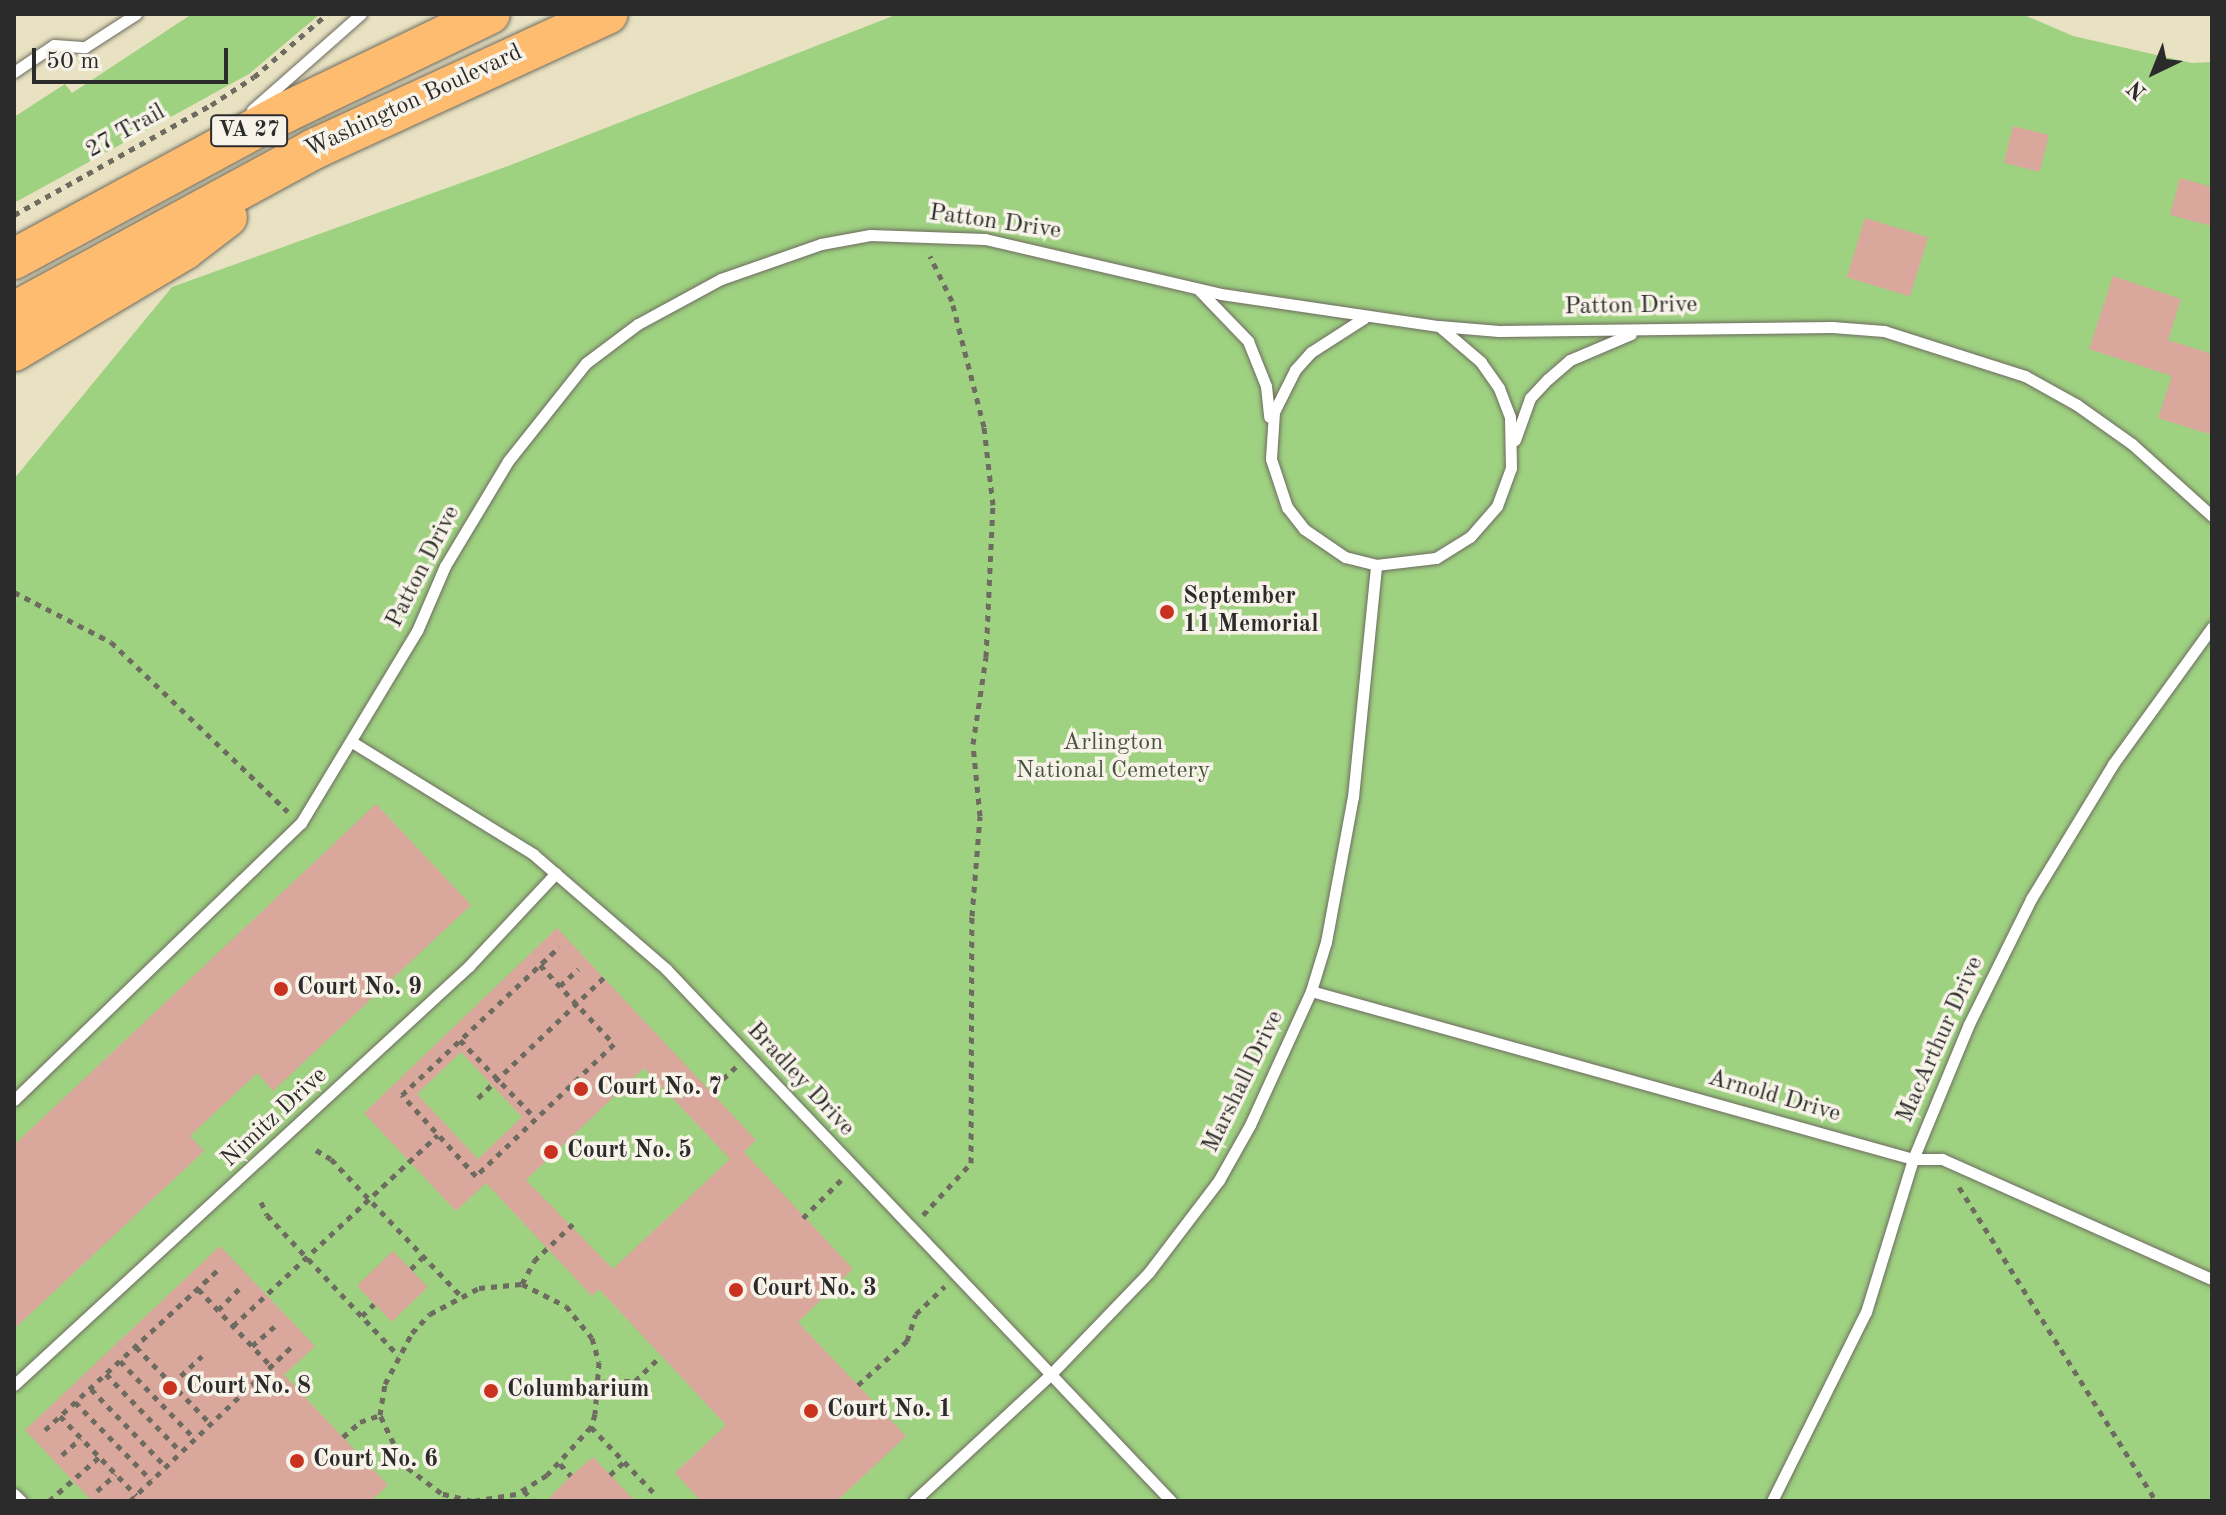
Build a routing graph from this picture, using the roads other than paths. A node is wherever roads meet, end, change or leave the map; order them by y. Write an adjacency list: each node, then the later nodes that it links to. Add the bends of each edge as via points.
1 (136, 14): 5 (lane, via 85,47 54,45)
2 (361, 14): 7 (lane)
3 (490, 14): 7 (highway, Washington Boulevard / VA 27)
4 (607, 14): 6 (highway, Washington Boulevard / VA 27)
5 (14, 72)
6 (314, 149): 10 (highway, Washington Boulevard / VA 27); 14 (highway, via 184,250)
7 (197, 158): 8 (highway, Washington Boulevard / VA 27)
8 (14, 259)
9 (1196, 287): 11 (lane, Patton Drive); 15 (lane, via 1231,317 1248,341 1266,386); 20 (lane, Patton Drive, via 1033,248 919,233 821,244 721,279 638,324 586,363 549,403 500,473)
10 (14, 312)
11 (1364, 318): 12 (lane, Patton Drive); 15 (lane, via 1311,352 1295,370 1274,412)
12 (1439, 326): 13 (lane, Patton Drive, via 1499,331); 16 (lane, via 1481,362 1499,388)
13 (1649, 329): 16 (lane, via 1602,342 1570,360 1530,398); 17 (lane, Patton Drive, via 1832,327 1923,340 2025,376 2077,405 2132,444)
14 (14, 351)
15 (1270, 435): 18 (lane, via 1276,482 1304,529 1345,557)
16 (1513, 448): 18 (lane, via 1497,506 1470,537 1436,558)
17 (2212, 516)
18 (1376, 565): 22 (lane, Marshall Drive, via 1343,863)
19 (2212, 627): 24 (lane, MacArthur Drive, via 2113,764 2031,899 1969,1024)
20 (352, 742): 21 (lane, Bradley Drive, via 465,808); 23 (lane, Patton Drive, via 301,823)
21 (556, 873): 26 (lane, Bradley Drive, via 666,969); 27 (lane, Nimitz Drive, via 469,966)
22 (1311, 991): 24 (lane, Arnold Drive); 26 (lane, Marshall Drive, via 1219,1180 1149,1272)
23 (14, 1100)
24 (1913, 1159): 25 (lane, Arnold Drive, via 1942,1159); 32 (lane, MacArthur Drive, via 1866,1312)
25 (2212, 1279)
26 (1050, 1375): 30 (lane, Marshall Drive); 31 (lane, Bradley Drive)
27 (14, 1385)
28 (14, 1494): 29 (lane)
29 (21, 1501)
30 (914, 1501)
31 (1171, 1501)
32 (1772, 1501)

